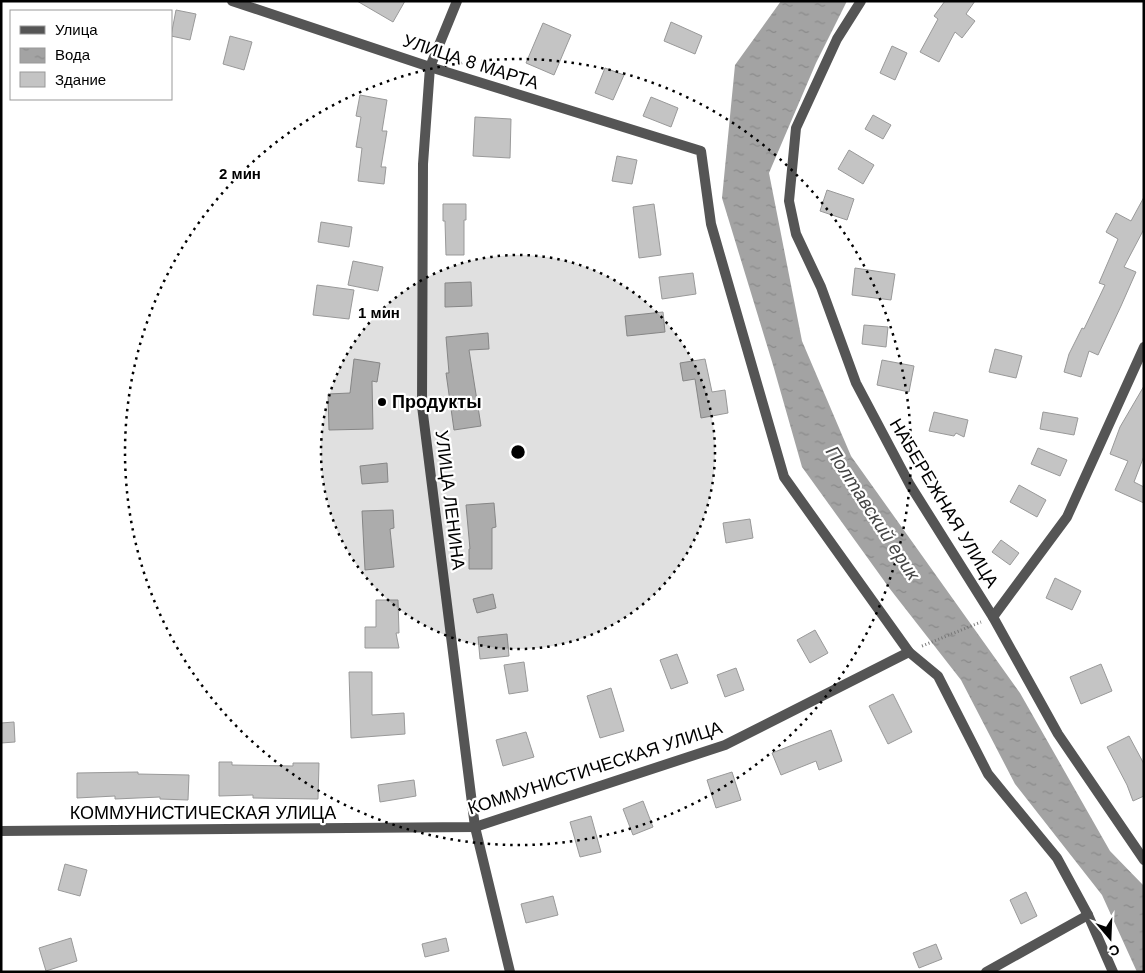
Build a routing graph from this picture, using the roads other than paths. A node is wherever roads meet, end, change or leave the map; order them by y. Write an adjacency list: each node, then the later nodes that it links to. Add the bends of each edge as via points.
1 (232, 1): 4 (street, УЛИЦА 8 МАРТА)
2 (457, 1): 4 (street, УЛИЦА ЛЕНИНА)
3 (861, 1): 6 (street, НАБЕРЕЖНАЯ УЛИЦА, via 837,39 796,128 789,201 796,234 821,287 856,382 910,485)
4 (430, 66): 7 (street, УЛИЦА 8 МАРТА, via 701,151 711,224 784,477); 8 (street, УЛИЦА ЛЕНИНА, via 423,164 422,406)
5 (1144, 347): 6 (street, via 1068,517)
6 (993, 617): 10 (street, НАБЕРЕЖНАЯ УЛИЦА, via 1058,734)
7 (909, 652): 8 (street, КОММУНИСТИЧЕСКАЯ УЛИЦА, via 724,745); 11 (street, via 938,676 988,774 1057,858)
8 (475, 827): 9 (street, КОММУНИСТИЧЕСКАЯ УЛИЦА); 12 (street, УЛИЦА ЛЕНИНА)
9 (1, 831)
10 (1144, 860)
11 (1088, 915): 13 (street); 14 (street)
12 (510, 972)
13 (986, 972)
14 (1113, 972)

